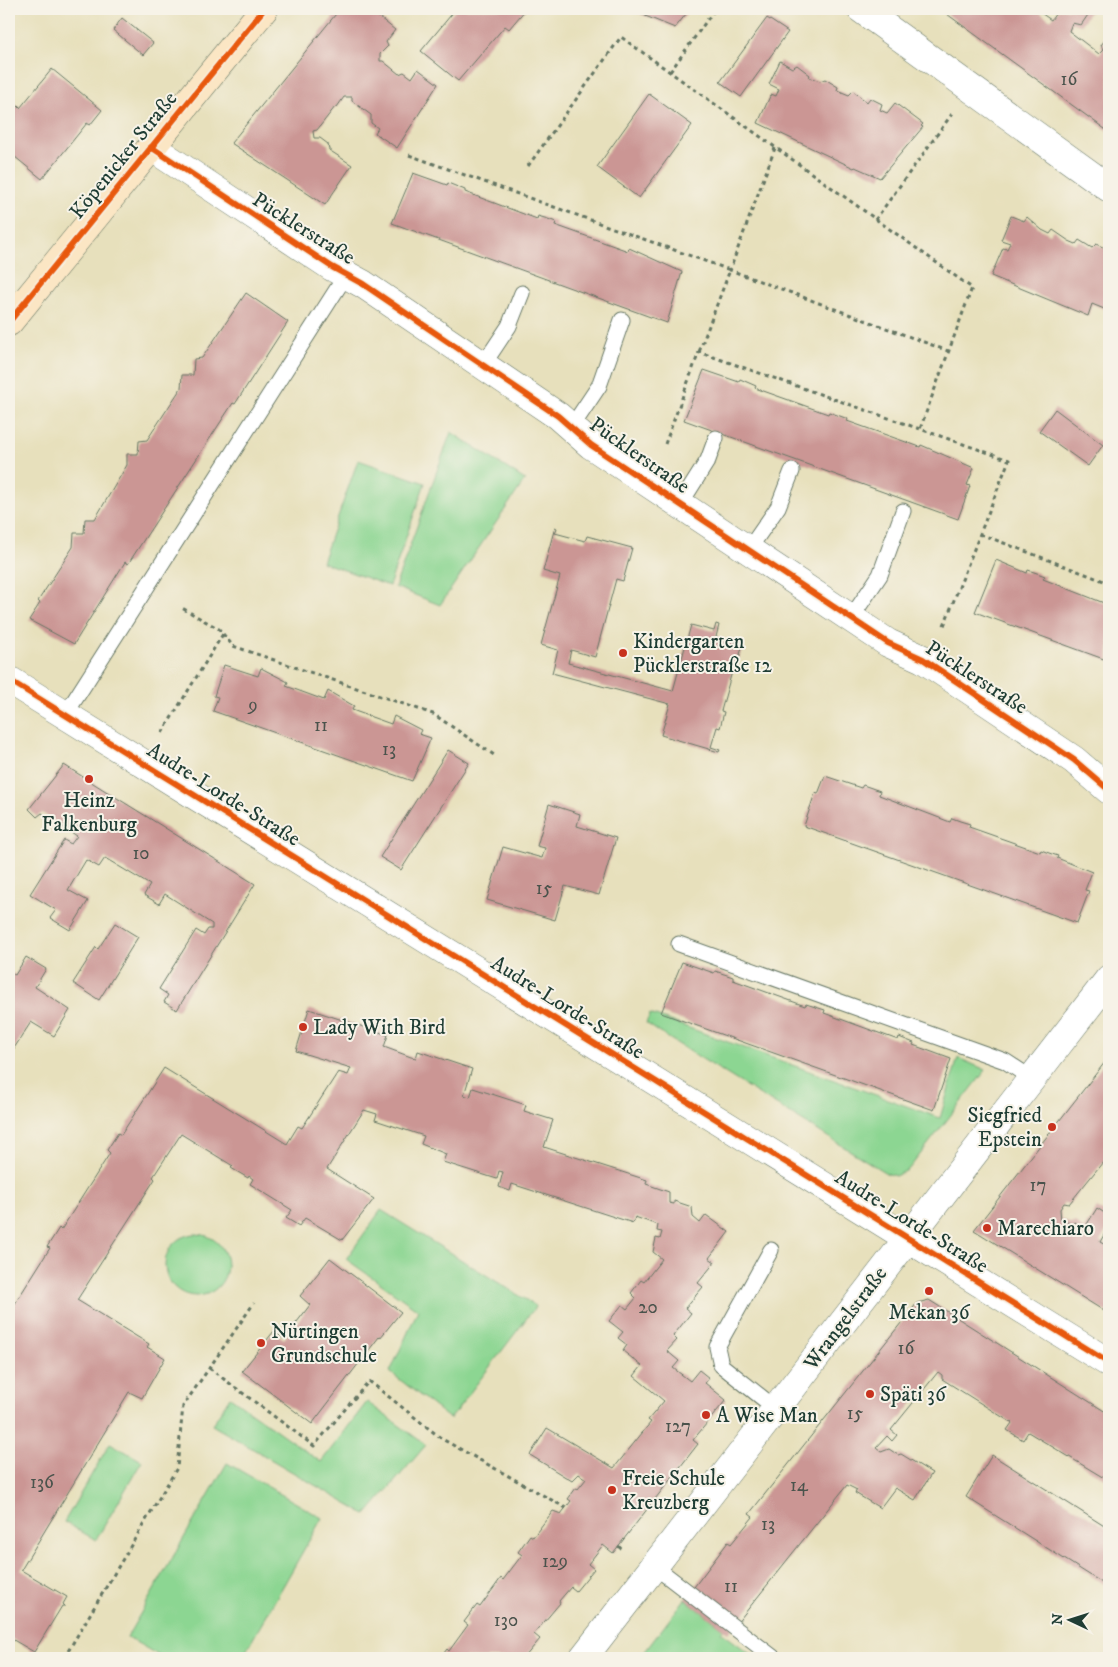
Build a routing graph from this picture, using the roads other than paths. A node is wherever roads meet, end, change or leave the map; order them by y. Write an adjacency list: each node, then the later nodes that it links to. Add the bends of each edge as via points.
1 (264, 9): 3 (main road, Köpenicker Straße)
2 (861, 9): 4 (street)
3 (151, 147): 5 (street, Pücklerstraße); 8 (main road, Köpenicker Straße)
4 (1109, 188)
5 (346, 275): 9 (street, Pücklerstraße); 18 (lane)
6 (522, 293): 9 (lane, via 509,326)
7 (622, 320): 10 (lane, via 599,386)
8 (9, 322)
9 (483, 365): 10 (street, Pücklerstraße)
10 (571, 428): 13 (street, Pücklerstraße, via 591,445)
11 (716, 438): 13 (lane, via 708,460)
12 (792, 471): 15 (lane, via 778,507)
13 (681, 504): 15 (street, Pücklerstraße)
14 (903, 511): 16 (lane, via 880,575)
15 (749, 549): 16 (street, Pücklerstraße)
16 (851, 618): 19 (street, Pücklerstraße, via 888,643 923,659 1058,749)
17 (9, 680): 18 (street, Audre-Lorde-Straße)
18 (65, 714): 23 (street, Audre-Lorde-Straße)
19 (1109, 790)
20 (679, 944): 22 (lane, via 1005,1061)
21 (1109, 979): 22 (street, Wrangelstraße)
22 (1031, 1078): 23 (street, Wrangelstraße)
23 (907, 1237): 25 (street, Audre-Lorde-Straße); 26 (street, Wrangelstraße)
24 (771, 1250): 26 (lane, via 717,1347 721,1365)
25 (1109, 1363)
26 (776, 1408): 27 (street, Wrangelstraße)
27 (654, 1566): 28 (street, Wrangelstraße); 29 (lane)
28 (582, 1658)
29 (774, 1658)

